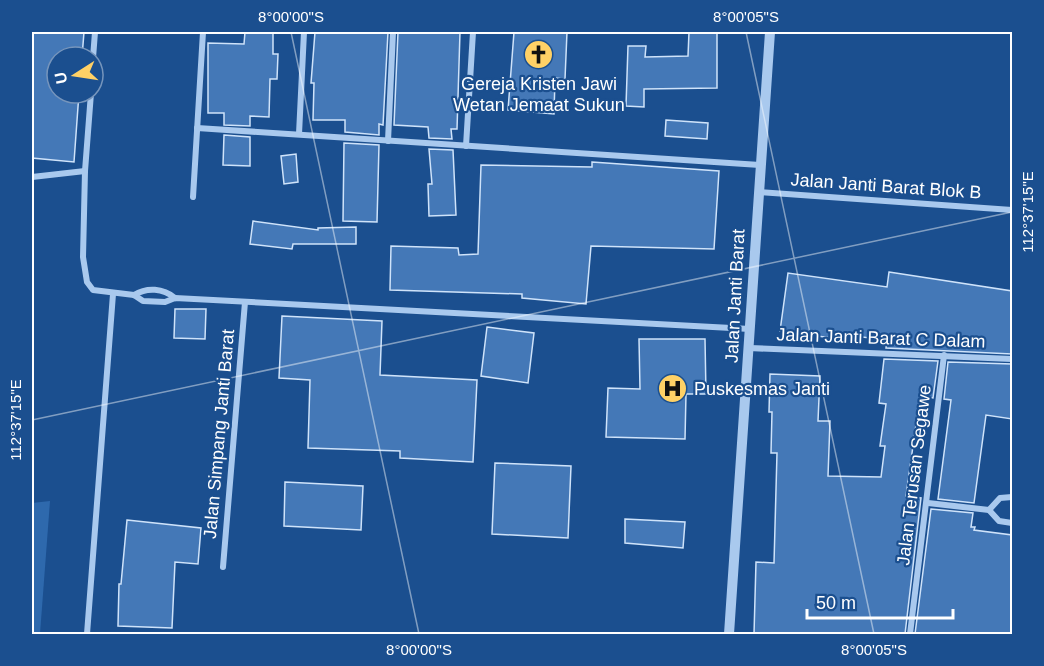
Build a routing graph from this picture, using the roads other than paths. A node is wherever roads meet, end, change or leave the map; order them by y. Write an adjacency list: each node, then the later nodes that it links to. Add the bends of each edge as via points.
1 (203, 32): 7 (street)
2 (304, 32): 8 (street)
3 (393, 32): 9 (street)
4 (473, 32): 10 (street)
5 (770, 32): 11 (street, Jalan Janti Barat)
6 (90, 105): 12 (street)
7 (197, 128): 8 (street); 15 (street)
8 (299, 134): 9 (street)
9 (388, 141): 10 (street)
10 (466, 146): 11 (street)
11 (760, 165): 14 (street, Jalan Janti Barat)
12 (85, 171): 13 (street); 17 (street, via 84,272 93,290)
13 (32, 177)
14 (758, 192): 16 (street, Jalan Janti Barat Blok B); 21 (street, Jalan Janti Barat)
15 (194, 197)
16 (1012, 210)
17 (113, 294): 18 (street); 30 (street)
18 (134, 295): 19 (street, via 142,301 165,302); 19 (street, via 153,290 166,291)
19 (175, 298): 20 (street)
20 (245, 302): 21 (street); 29 (street, Jalan Simpang Janti Barat)
21 (750, 329): 22 (street, Jalan Janti Barat)
22 (749, 348): 23 (street, Jalan Janti Barat C Dalam); 31 (street, Jalan Janti Barat)
23 (944, 355): 24 (street, Jalan Janti Barat C Dalam); 26 (street, Jalan Terusan Segawe)
24 (1012, 359)
25 (1012, 497): 27 (street, via 1000,498)
26 (927, 503): 27 (street); 32 (street, Jalan Terusan Segawe)
27 (989, 510): 28 (street, via 999,521)
28 (1012, 523)
29 (223, 567)
30 (87, 634)
31 (729, 634)
32 (910, 634)

